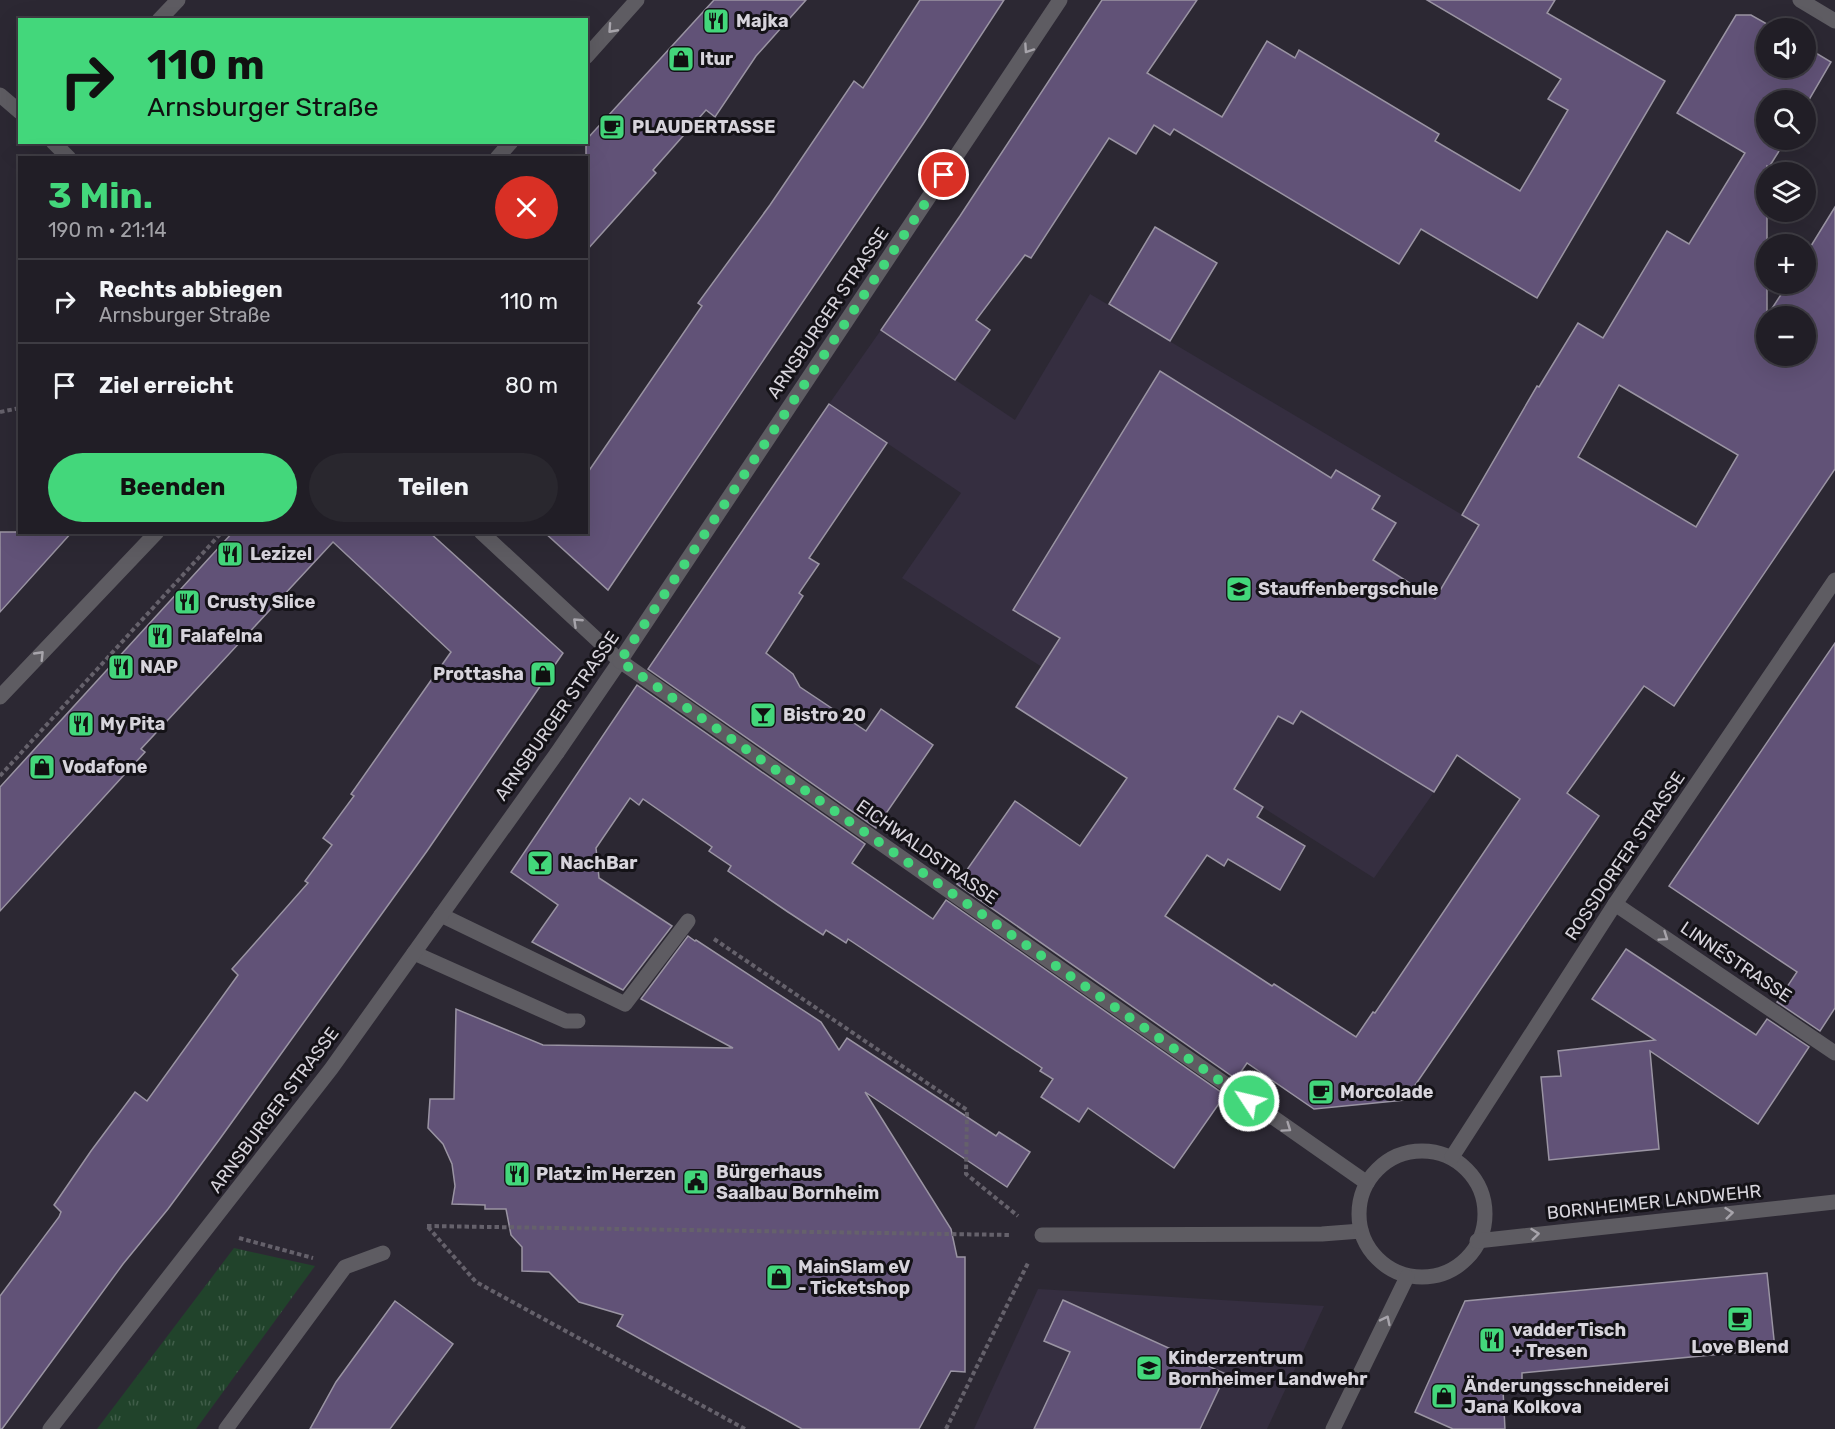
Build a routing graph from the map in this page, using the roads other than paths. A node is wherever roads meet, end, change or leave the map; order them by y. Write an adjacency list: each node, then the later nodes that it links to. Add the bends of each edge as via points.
1 (178, 0): 5 (street)
2 (638, 0): 7 (street, one-way to 7)
3 (1060, 0): 17 (street, ARNSBURGER STRASSE, one-way to 17)
4 (1800, 0): 6 (street)
5 (161, 18)
6 (1835, 21)
7 (588, 55)
8 (0, 95): 9 (street)
9 (18, 110)
10 (54, 144): 12 (street)
11 (509, 144): 13 (street)
12 (67, 156)
13 (499, 156)
14 (155, 534): 18 (street, one-way to 14)
15 (483, 534): 17 (street, EICHWALDSTRASSE, one-way to 15)
16 (1835, 580): 19 (street, ROSSDORFER STRASSE)
17 (620, 661): 20 (street, ARNSBURGER STRASSE); 26 (street, EICHWALDSTRASSE, one-way to 26)
18 (0, 697)
19 (1615, 904): 24 (street, LINNÉSTRASSE, one-way to 24); 25 (street, ROSSDORFER STRASSE)
20 (441, 915): 21 (street, via 625,1004); 22 (street, ARNSBURGER STRASSE)
21 (688, 921)
22 (414, 953): 23 (street, via 566,1021); 33 (street, ARNSBURGER STRASSE, via 323,1078)
23 (578, 1021)
24 (1835, 1053)
25 (1452, 1157): 26 (street, via 1434,1151 1400,1154 1386,1161); 30 (street, via 1473,1172 1487,1204 1485,1230)
26 (1367, 1183): 28 (street, via 1358,1207)
27 (1835, 1202): 30 (street, BORNHEIMER LANDWEHR, one-way to 27)
28 (1361, 1232): 29 (street); 32 (street, via 1373,1255)
29 (1042, 1235)
30 (1477, 1240): 32 (street, via 1461,1265 1430,1278)
31 (383, 1253): 34 (street, via 345,1267)
32 (1407, 1276): 35 (street, one-way to 32)
33 (50, 1429)
34 (226, 1429)
35 (1333, 1429)

